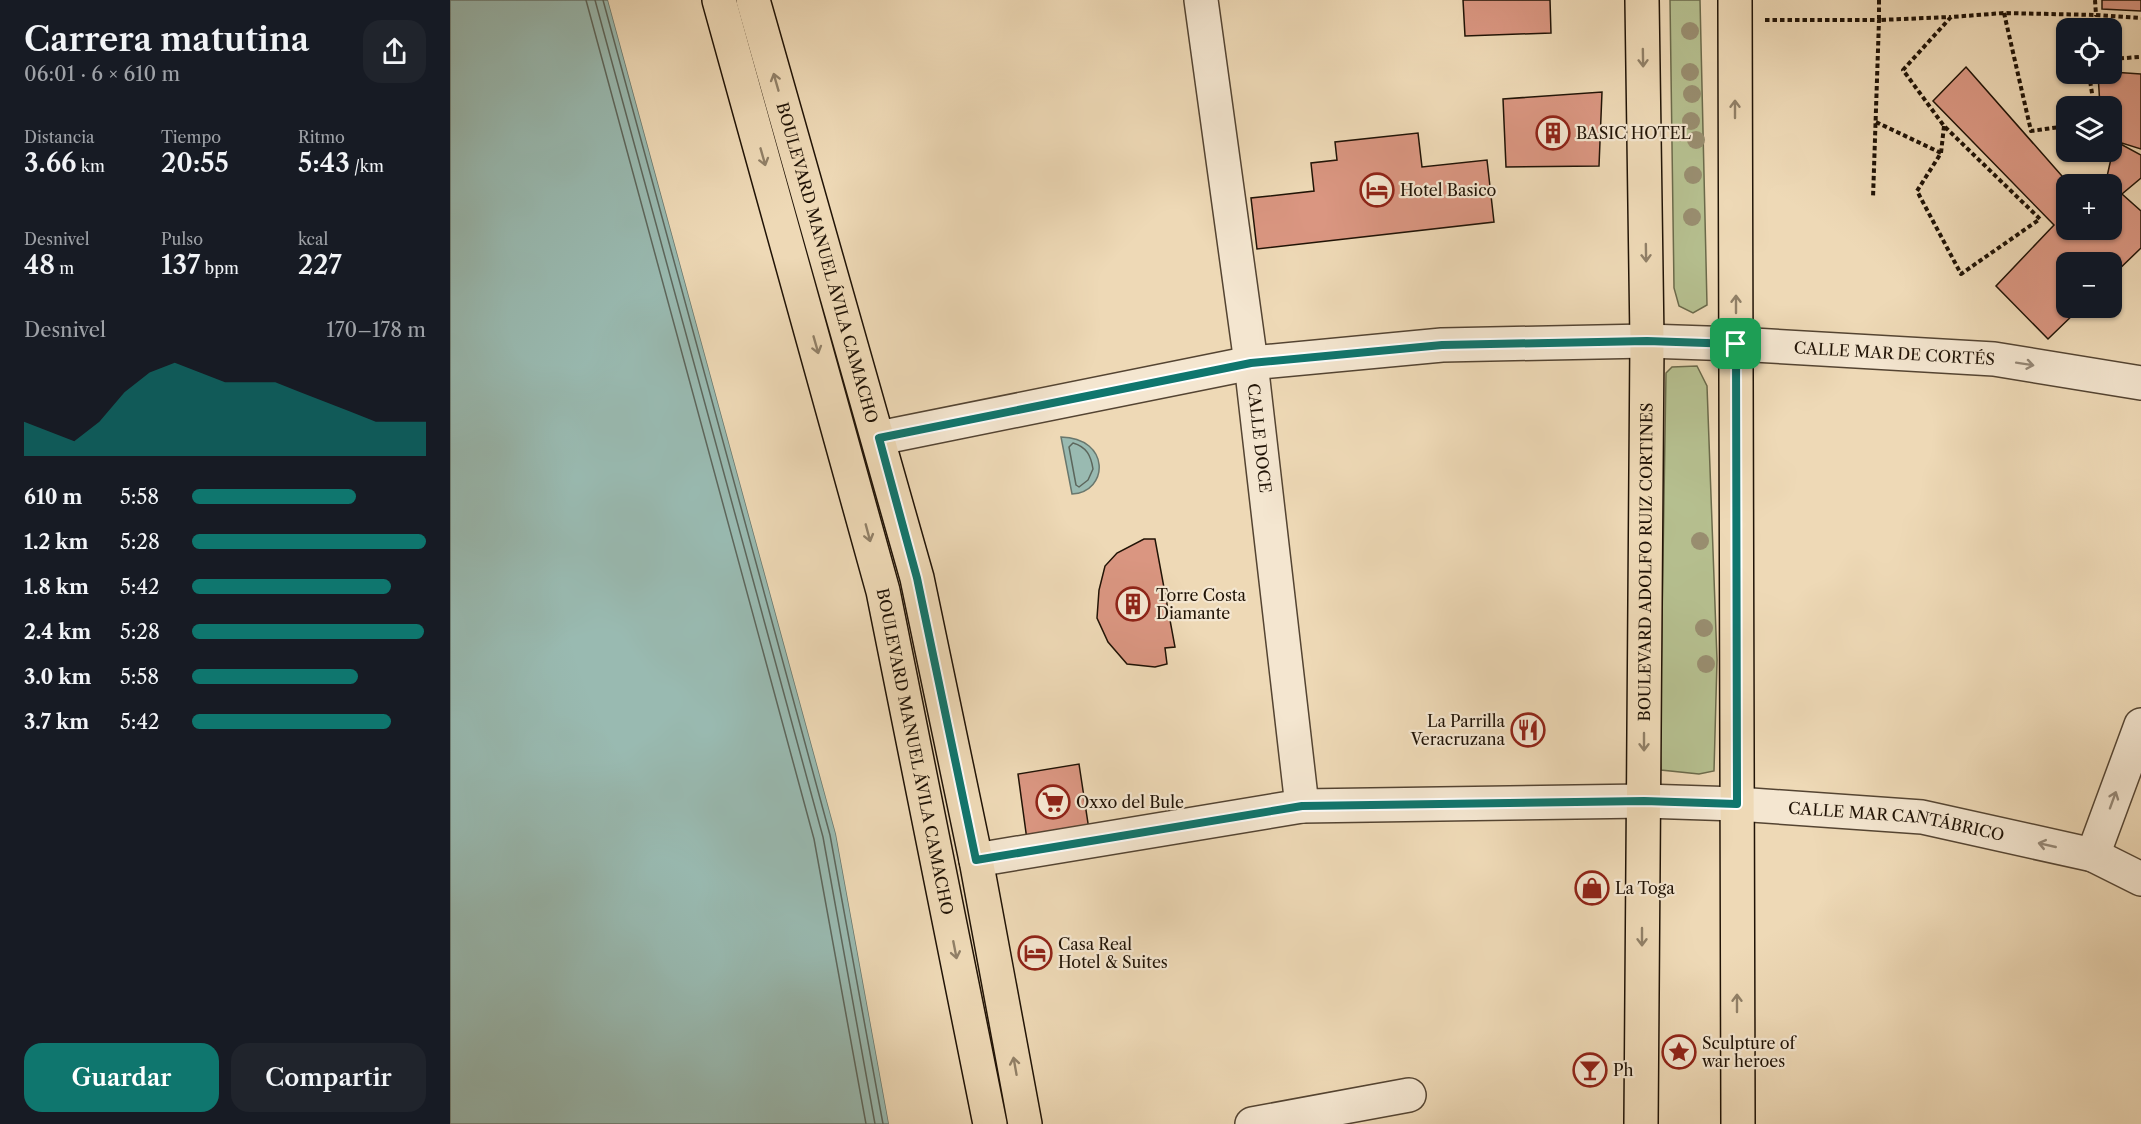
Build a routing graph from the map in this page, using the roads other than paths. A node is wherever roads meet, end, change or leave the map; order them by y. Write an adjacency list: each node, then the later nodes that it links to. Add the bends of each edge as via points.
1 (719, 0): 20 (main road, BOULEVARD MANUEL ÁVILA CAMACHO, one-way to 20, via 883,591)
2 (753, 0): 10 (main road, BOULEVARD MANUEL ÁVILA CAMACHO, one-way to 2)
3 (1201, 0): 8 (street, CALLE DOCE)
4 (1642, 0): 6 (main road, BOULEVARD ADOLFO RUIZ CORTINES, one-way to 6)
5 (1735, 10): 7 (main road, one-way to 5)
6 (1647, 341): 7 (street, CALLE MAR DE CORTÉS); 8 (street, CALLE MAR DE CORTÉS, via 1442,345); 12 (main road, BOULEVARD ADOLFO RUIZ CORTINES, one-way to 12)
7 (1736, 344): 9 (street, CALLE MAR DE CORTÉS, one-way to 9, via 1994,359); 13 (main road)
8 (1251, 363): 10 (street, CALLE MAR DE CORTÉS); 14 (street, CALLE DOCE)
9 (2141, 382)
10 (879, 438): 16 (main road, BOULEVARD MANUEL ÁVILA CAMACHO, via 917,578)
11 (2141, 725): 15 (street, one-way to 11)
12 (1644, 801): 13 (street, CALLE MAR CANTÁBRICO); 14 (street, CALLE MAR CANTÁBRICO); 23 (main road, BOULEVARD ADOLFO RUIZ CORTINES, one-way to 23)
13 (1737, 804): 15 (street, CALLE MAR CANTÁBRICO, one-way to 13, via 1922,817); 24 (main road, one-way to 13)
14 (1302, 806): 16 (street, CALLE MAR CANTÁBRICO)
15 (2093, 855): 17 (street, CALLE MAR CANTÁBRICO)
16 (976, 860): 21 (main road, BOULEVARD MANUEL ÁVILA CAMACHO, one-way to 16)
17 (2141, 879)
18 (1409, 1095): 19 (street)
19 (1325, 1118): 22 (street)
20 (990, 1124)
21 (1025, 1124)
22 (1252, 1124)
23 (1641, 1124)
24 (1738, 1124)

